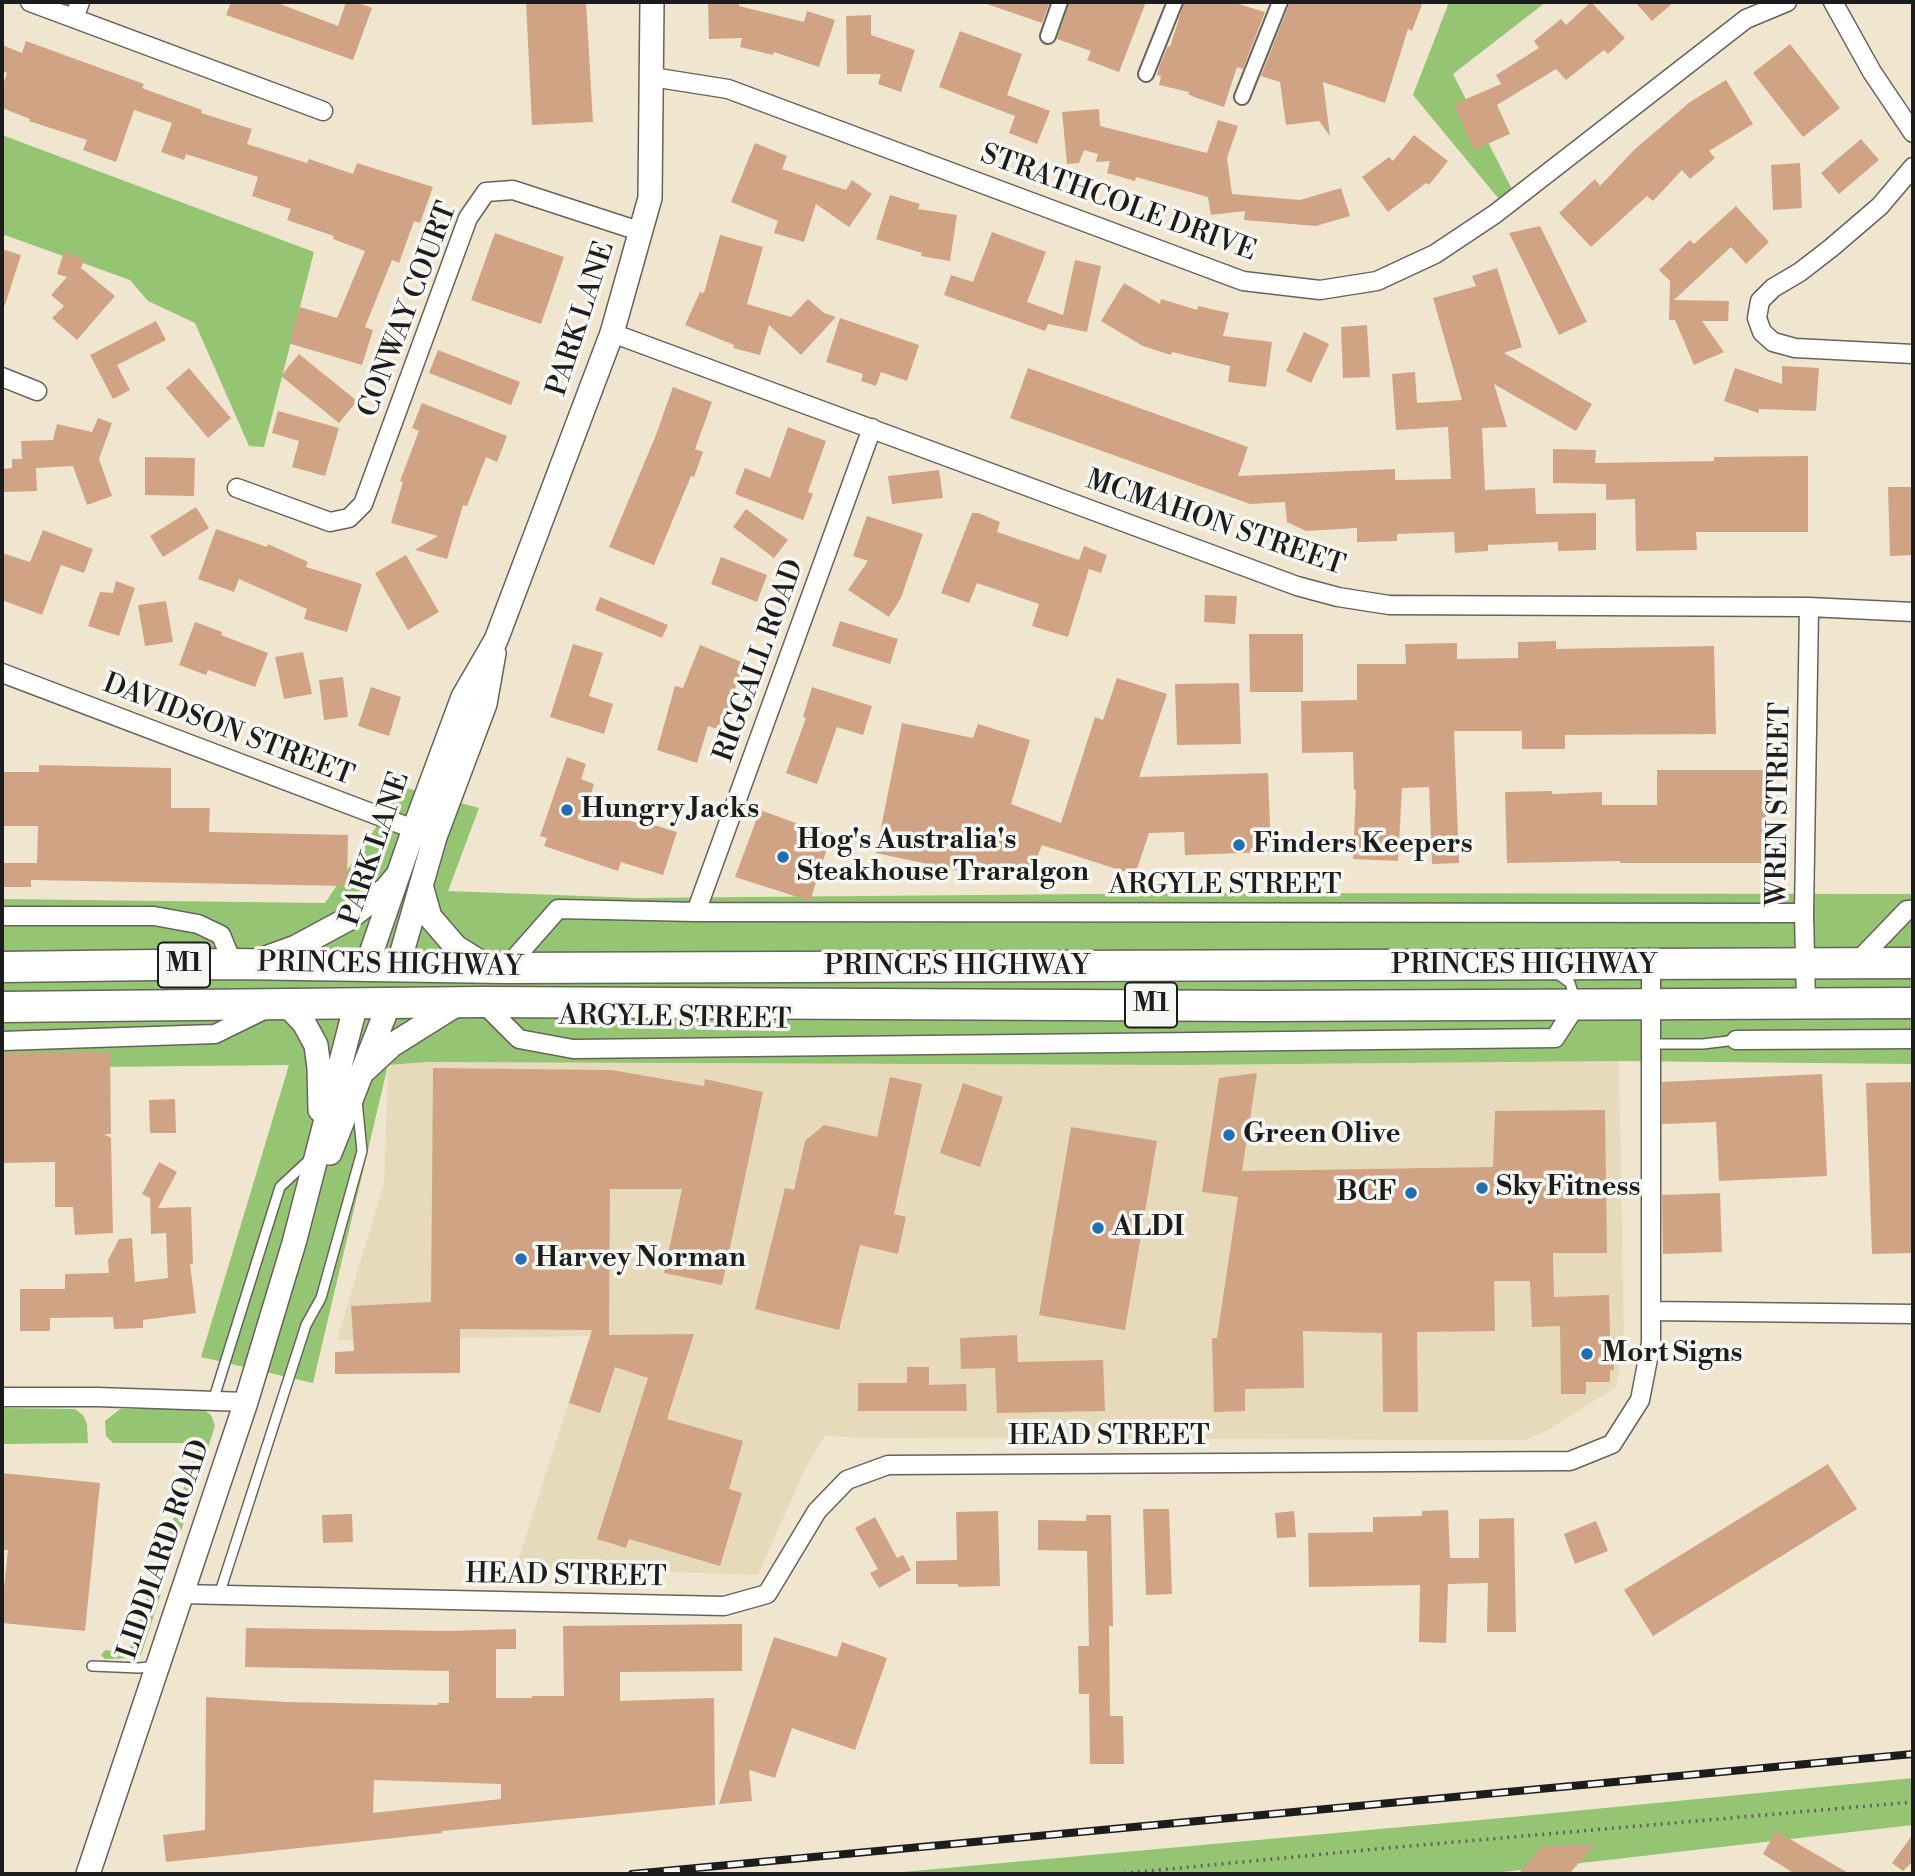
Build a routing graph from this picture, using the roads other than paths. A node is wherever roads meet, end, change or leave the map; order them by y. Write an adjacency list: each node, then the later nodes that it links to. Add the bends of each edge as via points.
1 (30, 2): 8 (street)
2 (652, 2): 11 (street, PARK LANE)
3 (1060, 2): 9 (street)
4 (1175, 2): 10 (street)
5 (1280, 2): 12 (street)
6 (1787, 2): 11 (street, STRATHCOLE DRIVE, via 1746,19 1495,214 1435,254 1377,281 1320,290 1243,281 728,89)
7 (1833, 2): 14 (street)
8 (77, 10): 13 (street)
9 (1048, 36)
10 (1146, 74)
11 (653, 76): 16 (street, PARK LANE, via 650,198)
12 (1242, 97)
13 (323, 111)
14 (1913, 133)
15 (1913, 167): 18 (street, via 1880,206 1841,240 1773,288 1760,301 1757,318 1773,342 1795,348)
16 (642, 232): 17 (street, PARK LANE); 22 (street, CONWAY COURT, via 513,191 486,192 468,218 363,504 351,524 330,522)
17 (612, 333): 21 (street, MCMAHON STREET); 26 (street, PARK LANE, via 496,640 485,704)
18 (1913, 354)
19 (2, 377): 20 (street)
20 (37, 391)
21 (872, 428): 23 (street, MCMAHON STREET, via 1297,586 1338,597 1390,605); 29 (street, RIGGALL ROAD)
22 (237, 488)
23 (1809, 607): 24 (street, MCMAHON STREET); 30 (street, WREN STREET)
24 (1913, 612)
25 (2, 673): 26 (street, DAVIDSON STREET)
26 (424, 833): 27 (street, PARK LANE)
27 (410, 877): 34 (street, via 296,947); 35 (street, PARK LANE); 37 (street, PARK LANE); 41 (street, via 430,917 456,947)
28 (1913, 910): 32 (street, via 1907,910)
29 (696, 912): 30 (street, ARGYLE STREET); 41 (street, ARGYLE STREET, via 558,909)
30 (1804, 913): 36 (street, WREN STREET)
31 (2, 916): 34 (street, via 154,916 198,924 220,935)
32 (1856, 963): 33 (highway, PRINCES HIGHWAY / M1); 36 (highway, PRINCES HIGHWAY / M1)
33 (1913, 963)
34 (242, 964): 35 (highway, PRINCES HIGHWAY / M1); 40 (highway, PRINCES HIGHWAY / M1)
35 (367, 965): 37 (highway, PRINCES HIGHWAY / M1); 45 (highway)
36 (1805, 965): 39 (highway, PRINCES HIGHWAY / M1); 43 (street, WREN STREET)
37 (398, 966): 41 (highway, PRINCES HIGHWAY / M1); 46 (highway)
38 (1547, 966): 39 (highway, PRINCES HIGHWAY / M1); 41 (highway, PRINCES HIGHWAY / M1); 47 (lane, via 1570,983)
39 (1651, 966): 48 (street, HEAD STREET)
40 (2, 967)
41 (498, 968)
42 (470, 1003): 46 (highway, PRINCES HIGHWAY / M1); 47 (highway, PRINCES HIGHWAY / M1); 47 (street, ARGYLE STREET, via 519,1039 573,1049 1555,1038); 55 (street, via 392,1045)
43 (1806, 1003): 44 (highway, PRINCES HIGHWAY / M1); 48 (highway, PRINCES HIGHWAY / M1)
44 (1913, 1003)
45 (356, 1004): 46 (highway, PRINCES HIGHWAY / M1); 49 (highway, PRINCES HIGHWAY / M1); 56 (street, LIDDIARD ROAD)
46 (389, 1004): 55 (street, LIDDIARD ROAD)
47 (1577, 1004): 48 (highway, PRINCES HIGHWAY / M1)
48 (1651, 1004): 54 (street, HEAD STREET)
49 (280, 1006): 50 (highway, PRINCES HIGHWAY / M1); 53 (street, via 215,1034); 56 (street, via 304,1023 316,1045)
50 (2, 1007)
51 (1913, 1039): 52 (street)
52 (1736, 1040): 54 (lane)
53 (2, 1041)
54 (1651, 1044): 58 (street, HEAD STREET)
55 (358, 1083): 57 (street, LIDDIARD ROAD); 64 (lane, via 362,1151 321,1298 306,1325)
56 (318, 1149): 57 (street, LIDDIARD ROAD); 61 (lane, via 280,1187)
57 (294, 1243): 62 (street, LIDDIARD ROAD)
58 (1651, 1311): 59 (street); 64 (street, HEAD STREET, via 1651,1343 1640,1400 1612,1444 1570,1461 888,1465 847,1480 824,1503 767,1594 723,1606)
59 (1913, 1314)
60 (2, 1397): 61 (street)
61 (213, 1401): 62 (street)
62 (246, 1402): 63 (street, LIDDIARD ROAD)
63 (180, 1594): 64 (street, HEAD STREET); 66 (street, LIDDIARD ROAD)
64 (219, 1595)
65 (92, 1666): 66 (lane)
66 (157, 1666): 67 (street, LIDDIARD ROAD)
67 (88, 1874)

